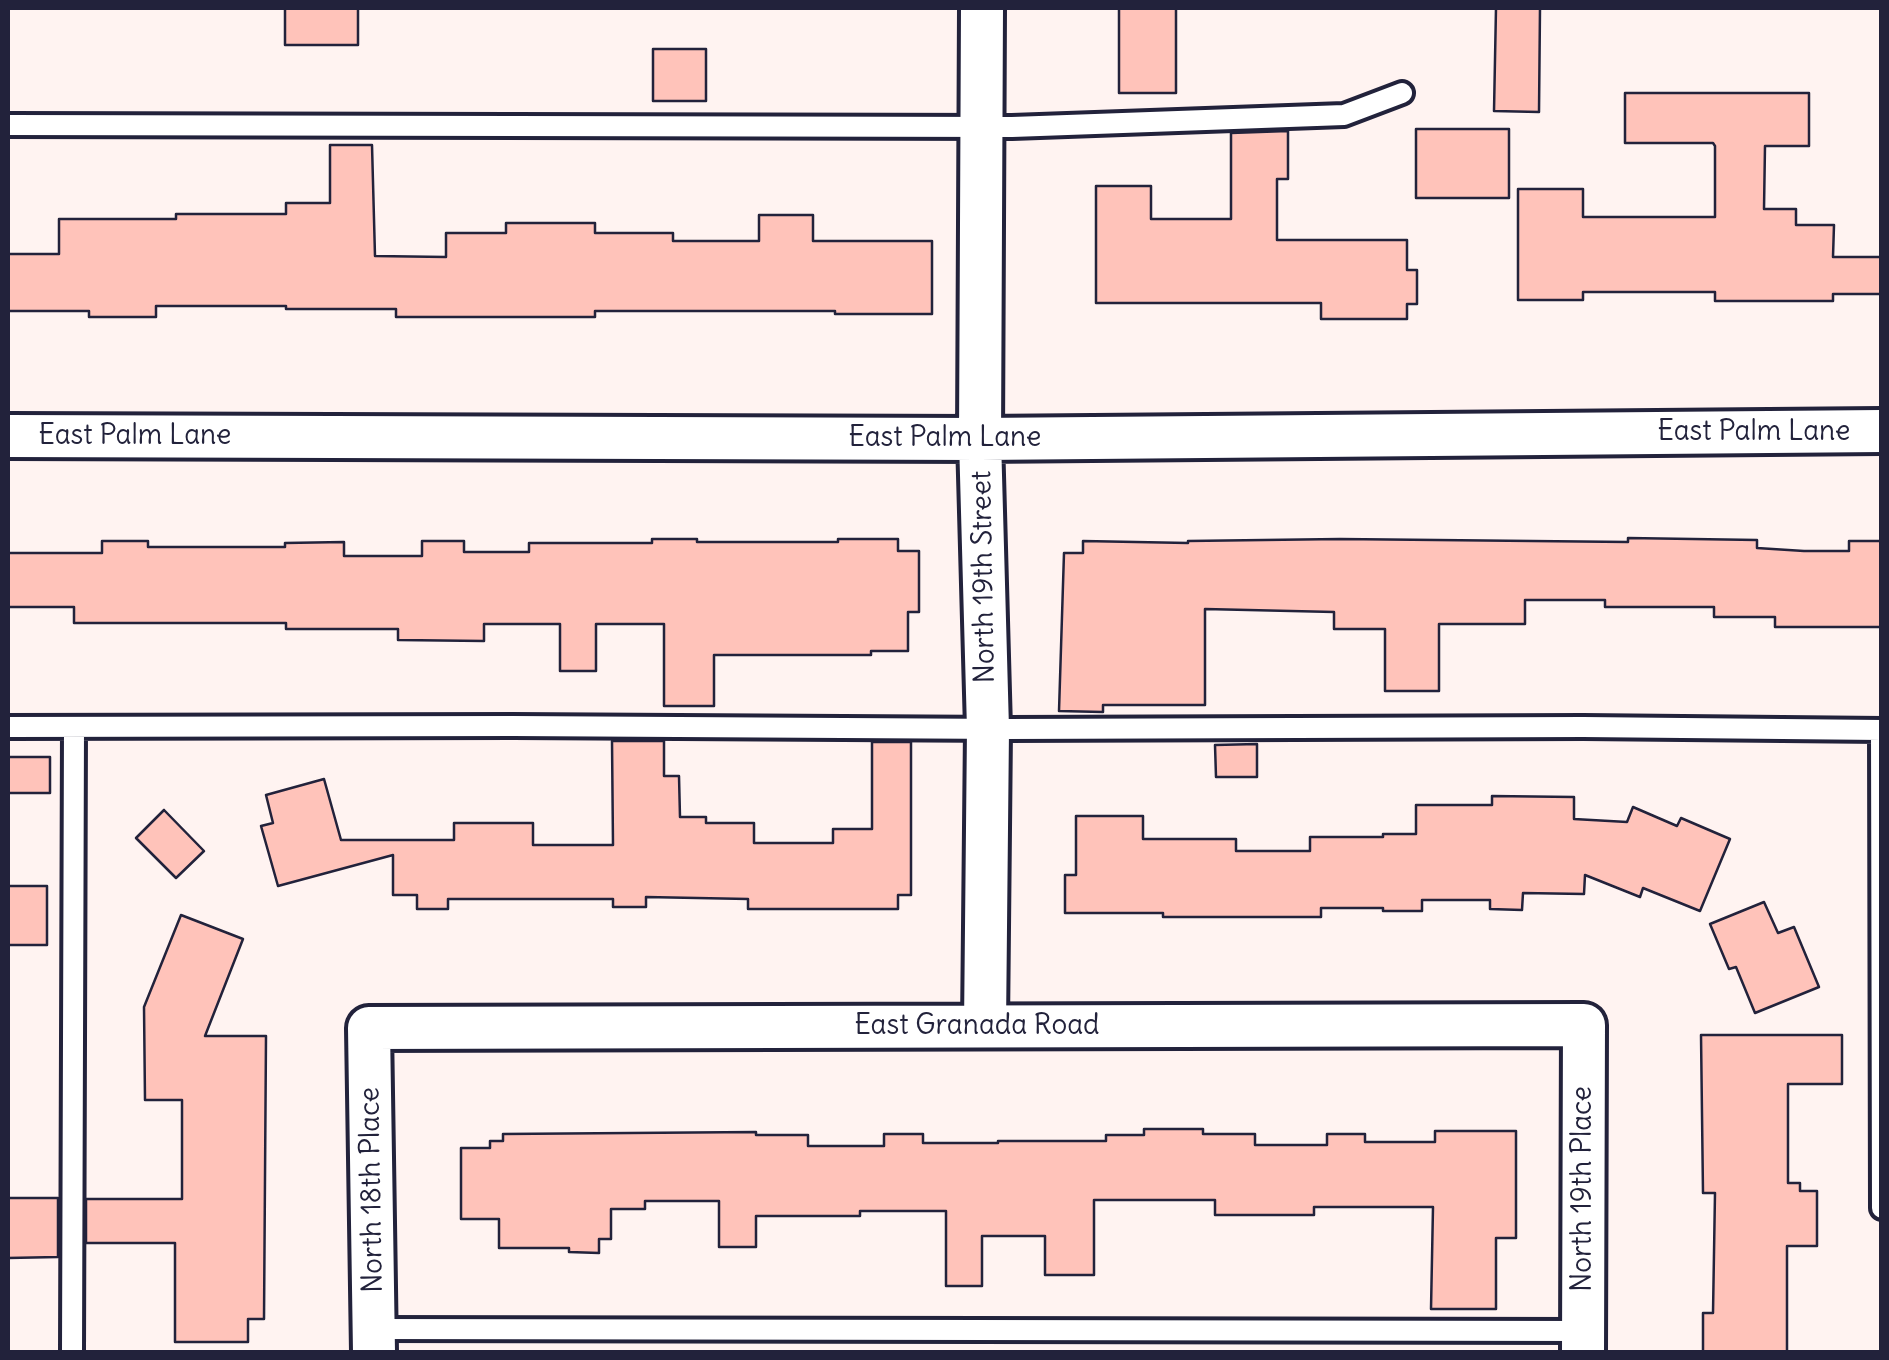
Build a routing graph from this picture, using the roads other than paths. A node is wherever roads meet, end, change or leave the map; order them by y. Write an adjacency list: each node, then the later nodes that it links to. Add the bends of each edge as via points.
1 (982, 8): 4 (street, North 19th Street)
2 (1402, 94): 4 (lane, via 1344,116)
3 (8, 125): 4 (lane)
4 (981, 128): 7 (street, North 19th Street)
5 (1882, 431): 7 (street, East Palm Lane)
6 (8, 436): 7 (street, East Palm Lane)
7 (980, 439): 10 (street, North 19th Street)
8 (8, 728): 9 (lane)
9 (74, 728): 10 (lane); 18 (lane)
10 (988, 730): 11 (lane); 13 (street, North 19th Street)
11 (1881, 730): 15 (lane)
12 (1584, 1025): 13 (street, East Granada Road); 17 (street, North 19th Place)
13 (985, 1026): 14 (street, East Granada Road)
14 (369, 1028): 16 (street, North 18th Place)
15 (1882, 1208)
16 (374, 1341): 17 (lane)
17 (1583, 1342)
18 (72, 1352)

